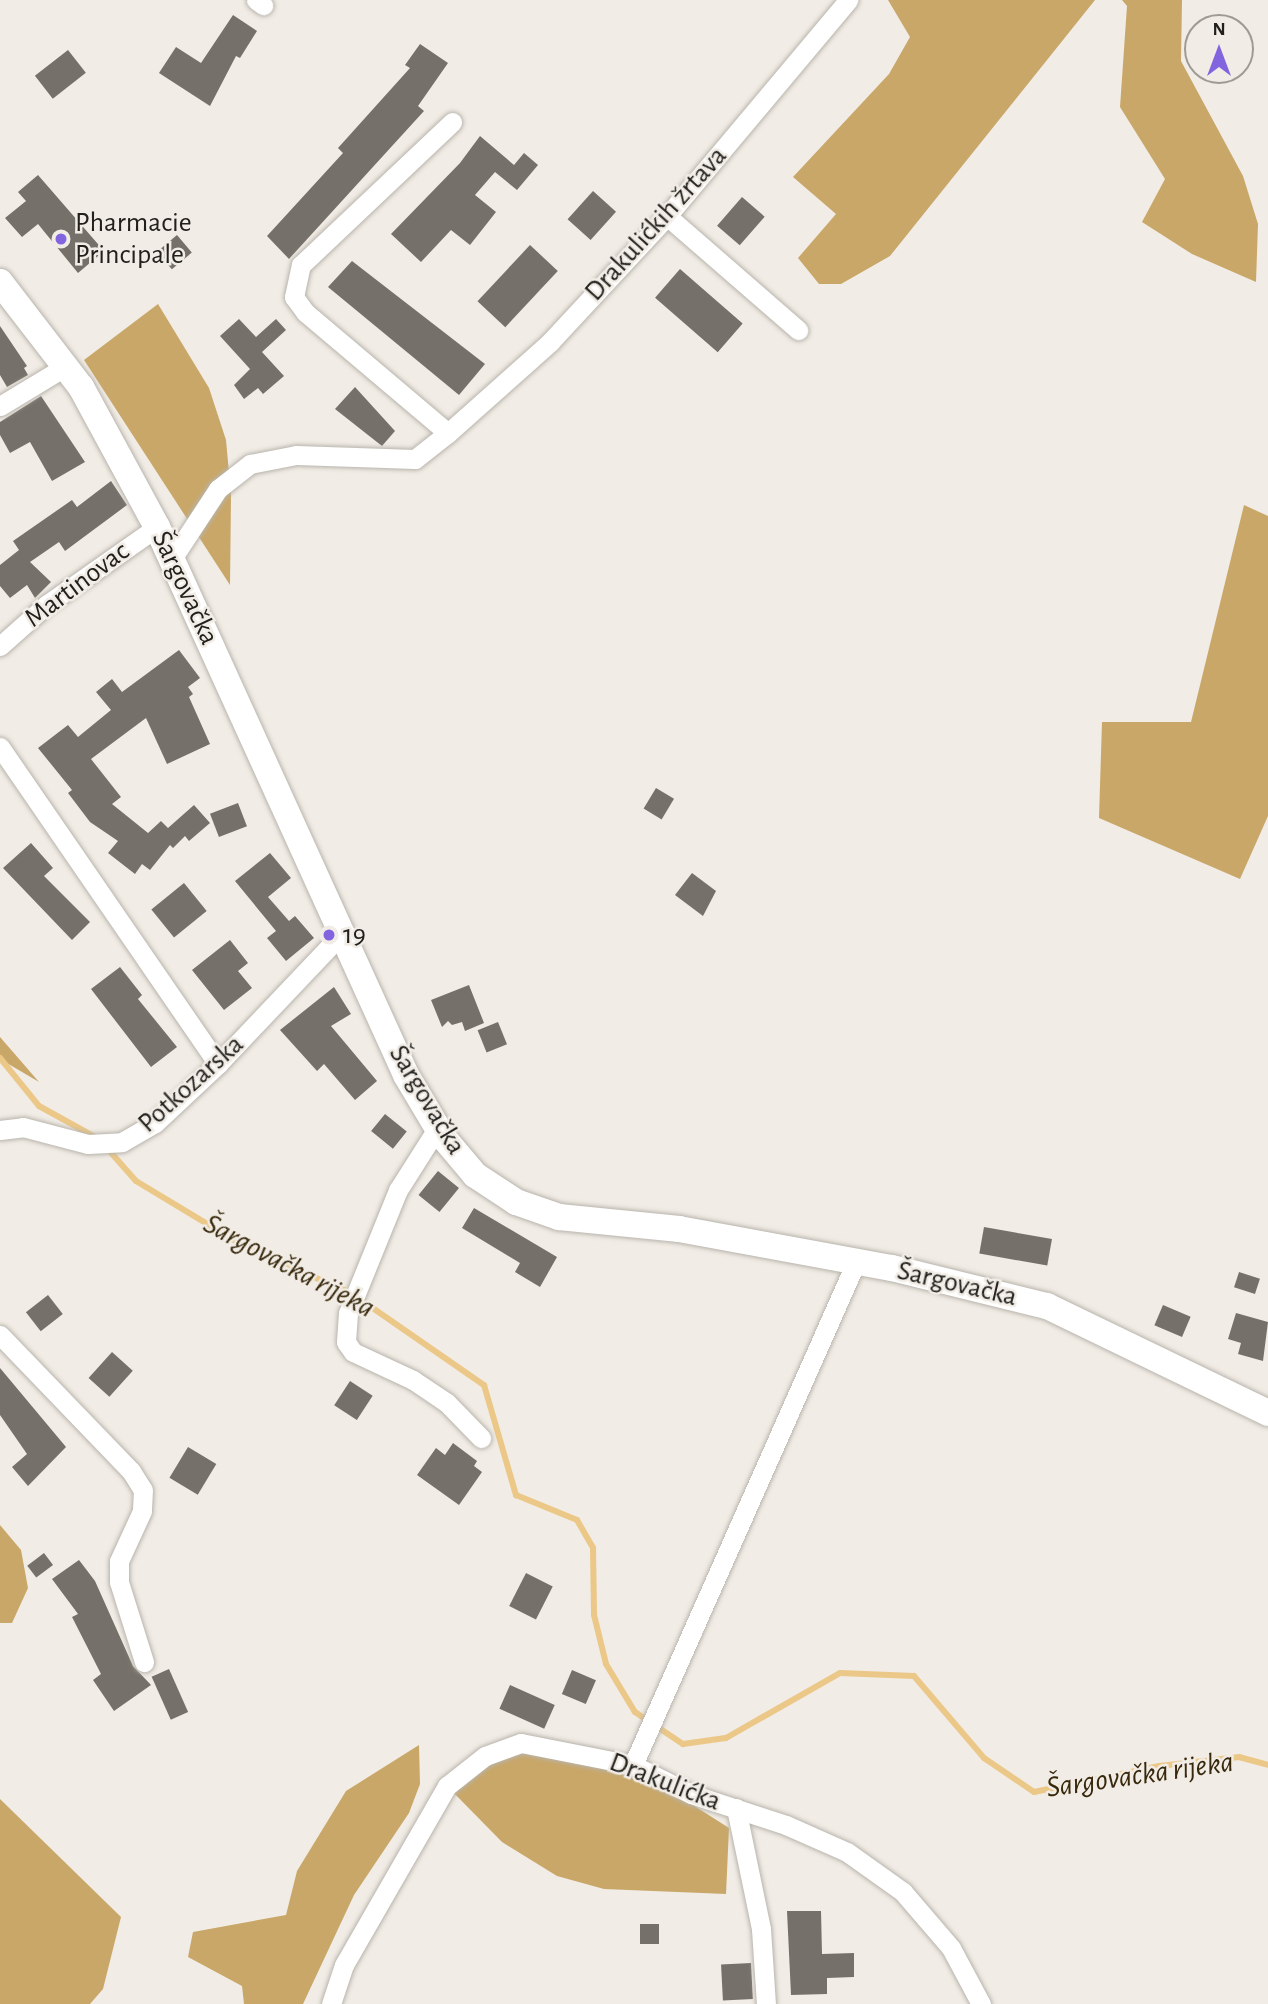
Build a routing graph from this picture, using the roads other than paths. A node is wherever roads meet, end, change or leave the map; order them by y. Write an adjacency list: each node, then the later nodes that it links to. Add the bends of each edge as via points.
1 (848, 0): 3 (street, Drakulićkih žrtava)
2 (452, 122): 8 (street, via 301,265 294,297 305,312)
3 (667, 216): 5 (street); 8 (street, Drakulićkih žrtava, via 550,342)
4 (5, 298): 6 (street, Šargovačka)
5 (798, 330)
6 (66, 366): 7 (street); 9 (street, Šargovačka)
7 (0, 407)
8 (448, 433): 10 (street, Drakulićkih žrtava, via 415,458 296,454 250,464 218,489)
9 (157, 527): 10 (street, Šargovačka); 11 (street, Martinovac, via 46,605)
10 (172, 559): 13 (street, Šargovačka)
11 (0, 646)
12 (0, 747): 14 (street)
13 (344, 931): 14 (street, Potkozarska); 15 (street, Šargovačka, via 406,1075)
14 (218, 1065): 16 (street, Potkozarska, via 155,1123 122,1142 88,1144 23,1127)
15 (438, 1127): 17 (street, Šargovačka, via 475,1175 516,1202 559,1217 679,1229); 20 (street, via 398,1190 348,1313 346,1342 353,1352 413,1380 447,1403)
16 (0, 1130)
17 (856, 1262): 19 (street, Šargovačka, via 1047,1306); 22 (street)
18 (0, 1335): 21 (street, via 131,1471 143,1490 142,1511 119,1561 119,1582)
19 (1268, 1413)
20 (481, 1438)
21 (145, 1662)
22 (633, 1765): 23 (street, Drakulićka, via 691,1794); 24 (street, Drakulićka, via 521,1743 485,1756 456,1778 447,1786 344,1965)
23 (736, 1808): 25 (street, via 761,1929); 26 (street, Drakulićka, via 847,1853 903,1892 951,1948)
24 (331, 2004)
25 (766, 2004)
26 (981, 2004)

